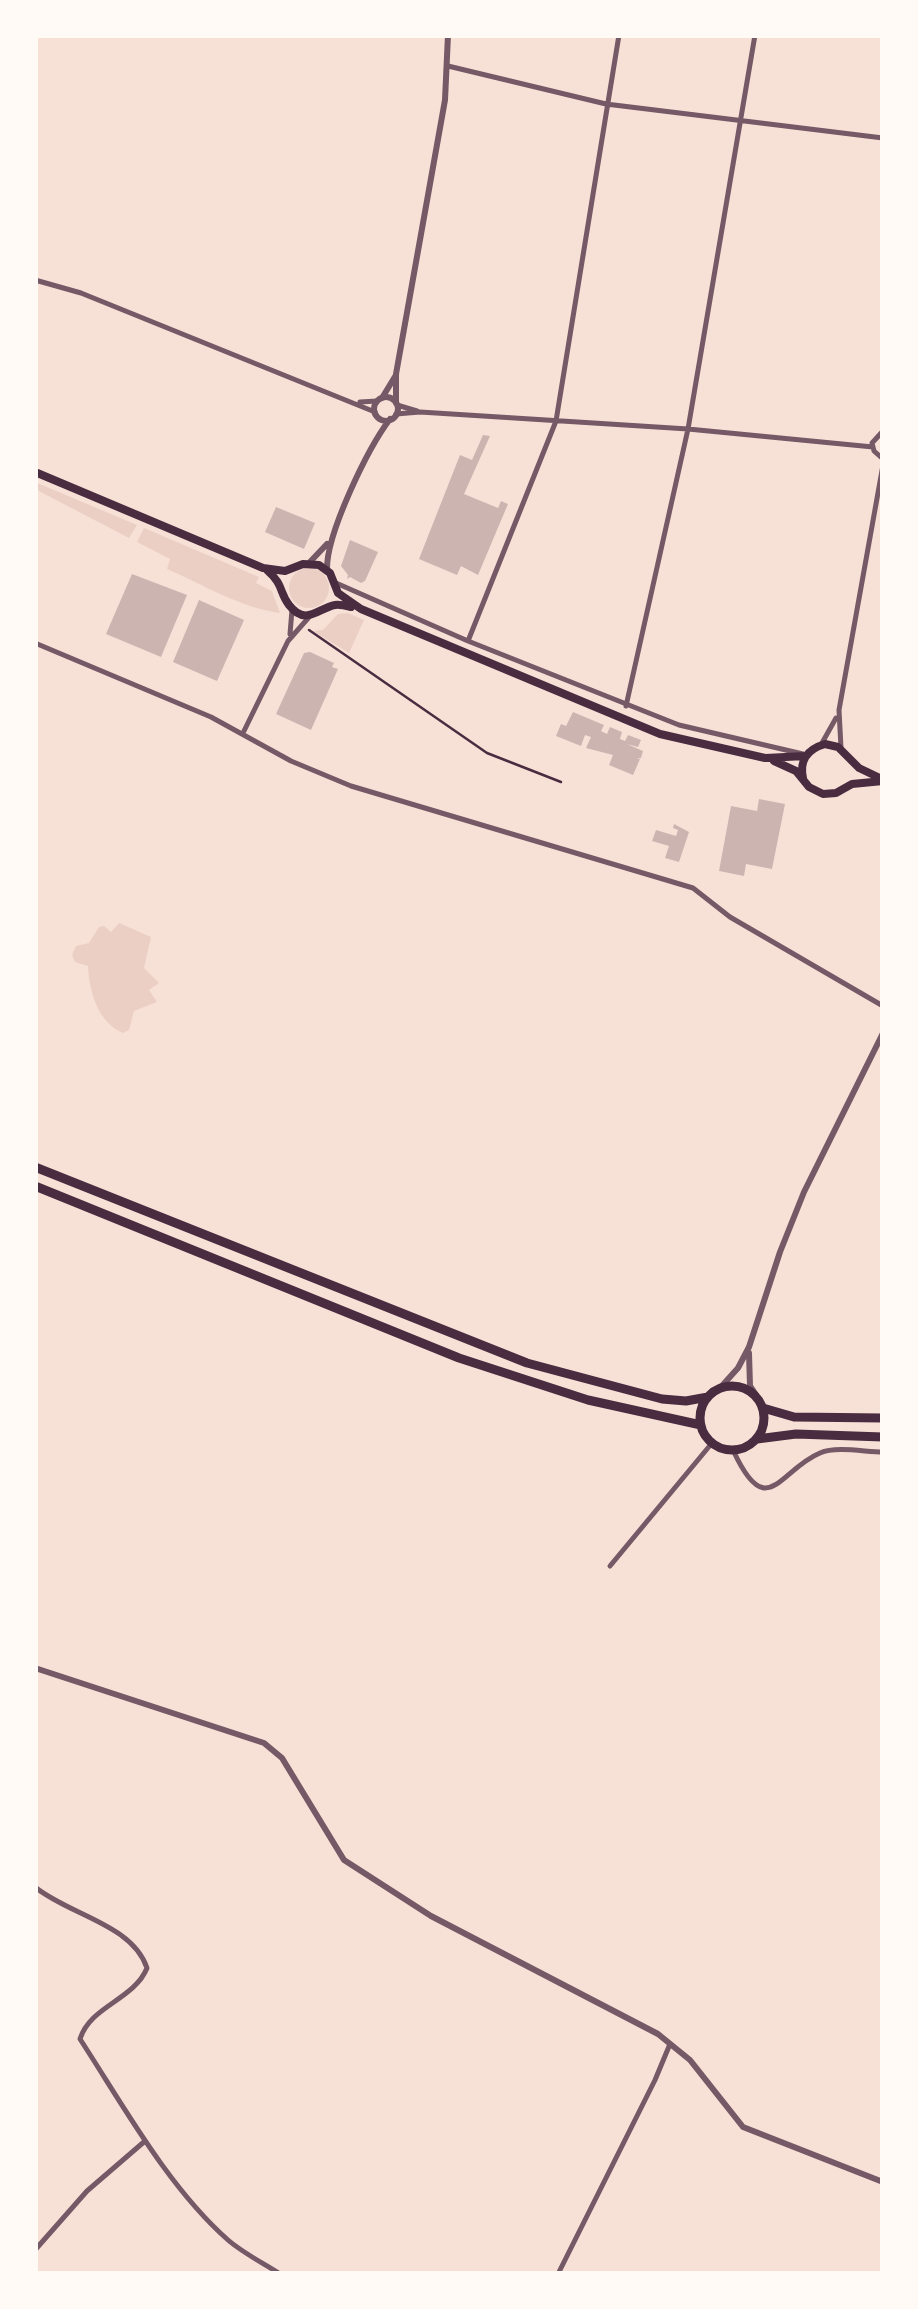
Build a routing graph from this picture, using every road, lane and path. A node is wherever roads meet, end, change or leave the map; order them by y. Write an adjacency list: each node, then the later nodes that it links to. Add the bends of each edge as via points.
1 (448, 35): 4 (street)
2 (619, 35): 5 (street)
3 (756, 35): 6 (street)
4 (448, 66): 5 (street); 9 (street)
5 (606, 104): 6 (street); 14 (street)
6 (740, 122): 7 (street); 15 (street)
7 (883, 138)
8 (35, 280): 11 (street)
9 (396, 374): 10 (street); 12 (street)
10 (380, 400): 11 (street); 12 (street, via 390,398); 13 (street)
11 (356, 402): 13 (street)
12 (395, 410): 13 (street, via 382,420); 14 (street); 17 (street)
13 (376, 414): 17 (street)
14 (556, 422): 15 (street); 34 (street)
15 (688, 429): 18 (street); 36 (street)
16 (883, 431): 18 (street)
17 (375, 439): 21 (street)
18 (872, 447): 19 (street)
19 (883, 462): 37 (street)
20 (35, 472): 23 (main road)
21 (331, 540): 22 (street); 25 (street)
22 (309, 563): 24 (main road); 25 (main road)
23 (264, 568): 24 (main road); 27 (main road)
24 (292, 570): 27 (main road)
25 (327, 570): 26 (main road)
26 (335, 585): 28 (main road); 30 (main road); 34 (street)
27 (283, 589): 29 (main road)
28 (330, 606): 30 (main road); 31 (main road)
29 (290, 607): 31 (main road); 33 (street)
30 (360, 609): 42 (main road, via 660,734)
31 (313, 615): 33 (street)
32 (309, 630): 46 (path, via 486,753)
33 (288, 641): 38 (street)
34 (468, 641): 36 (street)
35 (35, 643): 38 (street)
36 (626, 706): 41 (street)
37 (839, 710): 39 (street); 40 (street)
38 (244, 732): 48 (street, via 351,786 693,888 730,917)
39 (820, 745): 40 (main road); 41 (main road)
40 (841, 749): 43 (main road)
41 (806, 755): 42 (main road); 44 (main road)
42 (765, 758): 44 (main road)
43 (850, 760): 45 (main road); 47 (main road, via 851,776)
44 (803, 778): 47 (main road, via 818,792)
45 (883, 780): 47 (main road)
46 (561, 782)
47 (841, 790)
48 (883, 1006)
49 (883, 1033): 52 (street, via 804,1192)
50 (35, 1166): 55 (main road, via 527,1363 662,1399)
51 (35, 1186): 58 (main road, via 459,1358 588,1400)
52 (749, 1347): 53 (street); 54 (street)
53 (720, 1388): 54 (main road, via 739,1386); 55 (main road)
54 (756, 1395): 56 (main road)
55 (708, 1396): 58 (main road)
56 (763, 1408): 57 (main road, via 794,1416); 60 (main road)
57 (883, 1418)
58 (701, 1424): 61 (main road)
59 (883, 1436): 60 (main road)
60 (757, 1439): 62 (main road)
61 (712, 1443): 62 (main road); 64 (street)
62 (732, 1450): 63 (street, via 744,1474 770,1487 820,1453)
63 (883, 1452)
64 (610, 1566)
65 (35, 1668): 67 (street, via 264,1743 282,1758 344,1860 431,1916)
66 (35, 1887): 68 (street, via 142,1953 142,1980 83,2028 80,2039)
67 (670, 2044): 69 (street, via 742,2127); 72 (street)
68 (144, 2141): 70 (street); 71 (street, via 230,2242)
69 (883, 2182)
70 (35, 2250)
71 (280, 2274)
72 (558, 2274)

